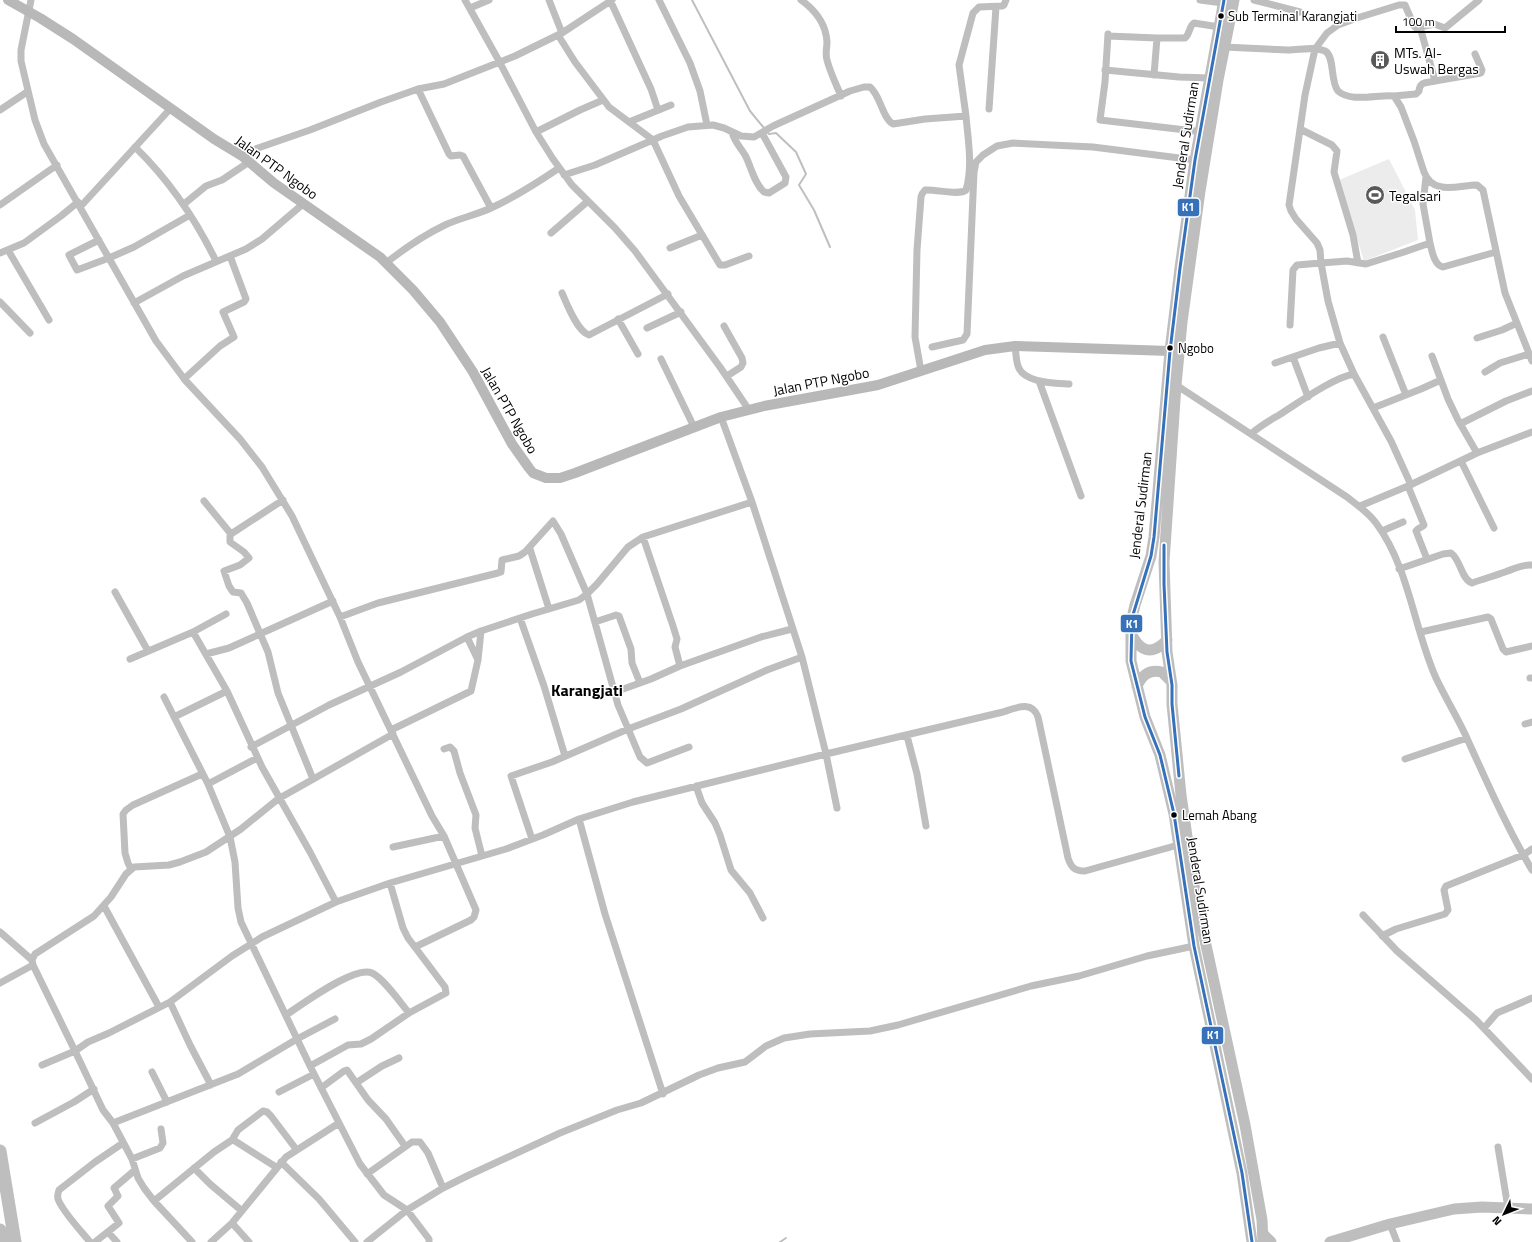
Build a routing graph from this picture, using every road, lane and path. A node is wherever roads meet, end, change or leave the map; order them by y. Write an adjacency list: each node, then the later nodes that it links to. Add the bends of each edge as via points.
1 (8, 0): 16 (main road, Jalan PTP Ngobo)
2 (31, 0): 16 (street)
3 (465, 0): 15 (street)
4 (488, 0): 15 (street)
5 (549, 0): 20 (street)
6 (610, 0): 20 (street); 38 (street)
7 (659, 0): 42 (street, via 693,71)
8 (801, 0): 32 (street, via 815,12 824,28 827,61)
9 (1006, 0): 14 (street, via 1004,5)
10 (1200, 0): 13 (street)
11 (1254, 0): 17 (street)
12 (1479, 0): 19 (street, via 1445,28 1434,24)
13 (1227, 1): 18 (main road, Jenderal Sudirman); 22 (main road, Jenderal Sudirman)
14 (996, 7): 39 (street); 40 (street, via 975,9 961,56 959,73)
15 (470, 8): 25 (street)
16 (29, 11): 31 (street, via 21,54); 36 (main road, Jalan PTP Ngobo, via 73,38)
17 (1300, 12)
18 (1219, 27): 21 (street, via 1194,23 1185,38); 28 (main road, Jenderal Sudirman)
19 (1420, 27): 23 (street, via 1415,28 1405,5 1399,5 1338,25 1327,33); 29 (street)
20 (560, 34): 25 (street); 34 (street, via 575,62)
21 (1158, 38): 26 (street, via 1108,35); 27 (street)
22 (1224, 47): 23 (street); 47 (main road, Jenderal Sudirman)
23 (1315, 49): 33 (street, via 1327,53 1335,85 1344,94 1366,98); 43 (street)
24 (1475, 54): 29 (street, via 1481,73)
25 (499, 61): 30 (street, via 444,84); 44 (street)
26 (1105, 70): 27 (street); 47 (street, via 1100,120)
27 (1154, 75): 28 (street)
28 (1209, 78): 47 (main road, Jenderal Sudirman)
29 (1435, 82): 33 (street, via 1422,84 1416,94)
30 (418, 89): 50 (street, via 258,148); 61 (street, via 449,154 463,156)
31 (28, 92): 37 (street); 52 (street, via 38,130)
32 (841, 96): 40 (street, via 870,87 888,120 893,124); 46 (street)
33 (1394, 96): 55 (street)
34 (603, 100): 41 (street); 44 (street)
35 (671, 105): 38 (street)
36 (171, 108): 49 (street); 50 (main road, Jalan PTP Ngobo)
37 (0, 110)
38 (658, 110): 41 (street)
39 (989, 110)
40 (966, 116): 102 (street, via 970,160 966,190 963,193 925,190 921,197 915,337)
41 (629, 122): 48 (street)
42 (707, 125): 45 (street, via 719,126); 48 (street, via 681,129)
43 (1300, 129): 76 (street, via 1289,205 1296,219 1317,243); 77 (street, via 1332,145 1337,151 1334,172 1353,235)
44 (536, 132): 53 (street)
45 (732, 132): 46 (street, via 744,138 754,137); 46 (street, via 759,187 769,193 783,185 786,177)
46 (763, 132)
47 (1205, 132): 51 (main road, Jenderal Sudirman); 110 (main road, Jenderal Sudirman)
48 (652, 140): 54 (street); 64 (street, via 679,196)
49 (135, 147): 57 (street); 58 (street, via 154,166)
50 (245, 159): 58 (street, via 222,180 206,186); 59 (main road, Jalan PTP Ngobo)
51 (1195, 160): 94 (street, via 1093,147 1013,143 997,146 983,155 976,162 974,172 967,334 963,340); 95 (main road, Jenderal Sudirman)
52 (57, 166): 57 (street); 60 (street)
53 (559, 168): 54 (street); 61 (street, via 519,194)
54 (564, 175): 56 (street)
55 (1426, 177): 66 (street, via 1423,204); 69 (street, via 1431,183 1441,187 1481,187)
56 (588, 201): 63 (street); 79 (street, via 624,238)
57 (79, 204): 65 (street); 68 (street, via 29,240)
58 (184, 204): 62 (street)
59 (303, 204): 71 (street, via 262,239); 75 (main road, Jalan PTP Ngobo)
60 (0, 205)
61 (491, 208): 75 (street, via 434,231)
62 (190, 215): 73 (street); 74 (street)
63 (551, 233)
64 (702, 235): 67 (street); 72 (street, via 720,265)
65 (100, 240): 73 (street); 73 (street, via 69,255 77,270)
66 (1430, 243): 69 (street, via 1436,263 1443,267); 77 (street, via 1376,262)
67 (670, 248)
68 (8, 250): 70 (street); 84 (street)
69 (1496, 252): 85 (street, via 1505,293)
70 (0, 253)
71 (230, 256): 74 (street); 106 (street, via 246,299 223,312 234,337)
72 (749, 256)
73 (110, 258): 81 (street)
74 (216, 262): 81 (street, via 183,276)
75 (386, 263): 118 (main road, Jalan PTP Ngobo, via 440,322 473,372 518,452 538,476 554,478 570,475)
76 (1321, 263): 77 (street); 86 (street, via 1294,267); 92 (street)
77 (1358, 263)
78 (562, 293): 83 (street, via 584,333 589,335)
79 (668, 294): 82 (street); 83 (street)
80 (0, 302): 89 (street)
81 (134, 303): 106 (street, via 156,341)
82 (681, 312): 88 (street); 105 (street)
83 (618, 319): 96 (street)
84 (49, 320)
85 (1517, 324): 91 (street); 99 (street)
86 (1290, 325)
87 (724, 326): 105 (street, via 743,364)
88 (647, 328)
89 (30, 333)
90 (1383, 338): 112 (street)
91 (1477, 338)
92 (1340, 343): 98 (street); 104 (street)
93 (1015, 346): 95 (main road, Jalan PTP Ngobo); 102 (main road, Jalan PTP Ngobo, via 985,350); 108 (street, via 1018,367 1027,376)
94 (932, 347)
95 (1170, 351): 148 (main road, Jenderal Sudirman, via 1154,537)
96 (638, 354)
97 (1432, 356): 107 (street)
98 (1293, 357): 101 (street); 113 (street)
99 (1531, 358): 103 (street, via 1500,363)
100 (661, 359): 118 (street)
101 (1275, 362)
102 (921, 371): 115 (main road, Jalan PTP Ngobo, via 866,388)
103 (1485, 372)
104 (1354, 374): 113 (street, via 1335,381); 114 (street)
105 (727, 376): 115 (street)
106 (184, 378): 125 (street, via 253,456)
107 (1441, 380): 112 (street); 117 (street)
108 (1040, 381): 109 (street); 124 (street)
109 (1070, 384)
110 (1176, 385): 120 (street); 153 (main road, Jenderal Sudirman, via 1164,553)
111 (1532, 391): 117 (street)
112 (1406, 395): 114 (street)
113 (1308, 397): 120 (street)
114 (1373, 408): 123 (street, via 1399,458)
115 (749, 410): 116 (main road, Jalan PTP Ngobo)
116 (721, 417): 118 (main road, Jalan PTP Ngobo); 127 (street)
117 (1460, 424): 121 (street)
118 (694, 427)
119 (1532, 432): 121 (street)
120 (1251, 434): 128 (street)
121 (1476, 453): 122 (street)
122 (1460, 461): 123 (street); 130 (street)
123 (1409, 486): 128 (street); 135 (street, via 1424,524 1416,531)
124 (1081, 496)
125 (283, 500): 132 (street); 140 (street)
126 (204, 501): 132 (street)
127 (752, 502): 133 (street); 146 (street)
128 (1360, 506): 131 (street)
129 (1403, 522): 131 (street)
130 (1494, 528)
131 (1382, 532): 137 (street)
132 (231, 534): 151 (street, via 230,542 250,558 224,571 233,592 241,593 243,596)
133 (643, 537): 139 (street, via 628,547); 160 (street, via 673,626)
134 (530, 549): 139 (street, via 553,520); 141 (street); 143 (street, via 519,556 502,560 501,572 490,576 378,603)
135 (1427, 560): 136 (street, via 1451,553 1457,559 1467,581 1472,583 1520,566); 137 (street)
136 (1532, 565)
137 (1399, 569): 150 (street)
138 (115, 592): 155 (street)
139 (587, 594): 141 (street, via 579,600); 145 (street)
140 (333, 601): 143 (street); 151 (street)
141 (550, 609): 144 (street)
142 (226, 614): 149 (street)
143 (340, 617): 164 (street)
144 (520, 618): 147 (street); 178 (street, via 544,686)
145 (595, 622): 162 (street, via 619,616); 166 (street)
146 (792, 629): 157 (street); 160 (street)
147 (481, 631): 152 (street); 159 (street)
148 (1130, 631): 153 (main road, via 1140,646 1149,651 1156,650); 163 (main road, Jenderal Sudirman, via 1131,661)
149 (194, 632): 155 (street); 156 (street)
150 (1421, 632): 154 (street, via 1488,617 1506,652); 173 (street, via 1436,678)
151 (260, 633): 156 (street, via 229,648); 169 (street, via 268,652 278,693)
152 (467, 638): 159 (street); 164 (street)
153 (1167, 640): 161 (main road, Jenderal Sudirman)
154 (1532, 646)
155 (148, 651): 158 (street)
156 (206, 654): 165 (street)
157 (802, 657): 170 (street, via 682,709); 177 (street)
158 (130, 659)
159 (478, 660): 171 (street, via 471,691)
160 (680, 666): 162 (street)
161 (1171, 681): 163 (main road, via 1162,672 1149,672 1142,676); 259 (main road, Jenderal Sudirman, via 1181,795 1196,899 1245,1125)
162 (640, 683): 166 (street)
163 (1136, 686): 192 (main road, Jenderal Sudirman, via 1160,756 1174,814)
164 (370, 687): 169 (street, via 329,705); 171 (street)
165 (227, 691): 168 (street); 174 (street)
166 (615, 692): 170 (street)
167 (164, 697): 168 (street)
168 (174, 718): 181 (street)
169 (292, 726): 174 (street); 182 (street)
170 (628, 729): 175 (street, via 637,752 647,763); 178 (street)
171 (392, 732): 182 (street); 189 (street)
172 (907, 736): 177 (street); 188 (street); 192 (street, via 1029,706 1038,717 1072,868 1085,871)
173 (1467, 738): 180 (street); 195 (street)
174 (251, 747): 179 (street)
175 (689, 747)
176 (444, 749): 196 (street, via 450,747 454,751 476,815 475,828)
177 (826, 754): 184 (street); 186 (street)
178 (564, 756): 191 (street, via 511,776)
179 (257, 758): 183 (street); 185 (street)
180 (1405, 759)
181 (202, 774): 183 (street); 198 (street, via 137,803 123,814 125,853)
182 (313, 779): 185 (street)
183 (208, 784): 190 (street)
184 (696, 786): 187 (street); 204 (street, via 702,803 715,823 731,870 750,894)
185 (278, 799): 190 (street); 201 (street)
186 (838, 808)
187 (579, 819): 191 (street); 232 (street, via 605,914)
188 (926, 826)
189 (444, 836): 193 (street); 197 (street)
190 (230, 837): 198 (street, via 206,852 180,862 137,866); 207 (street, via 235,862 238,908)
191 (532, 839): 196 (street)
192 (1178, 845): 208 (main road, Jenderal Sudirman)
193 (394, 847)
194 (1532, 849): 195 (street)
195 (1523, 855): 199 (street); 206 (street, via 1446,886 1444,890 1448,910 1445,914)
196 (482, 856): 197 (street)
197 (456, 863): 200 (street); 209 (street, via 476,910 474,917)
198 (131, 869): 202 (street)
199 (1532, 870)
200 (390, 882): 201 (street); 209 (street, via 403,928)
201 (336, 902): 207 (street)
202 (104, 906): 210 (street, via 94,916 35,954); 214 (street)
203 (1363, 915): 206 (street)
204 (763, 918)
205 (0, 932): 210 (street)
206 (1382, 936): 218 (street)
207 (250, 943): 213 (street); 216 (street)
208 (1194, 946): 232 (street, via 1031,986 898,1025 870,1031 784,1038 766,1046 745,1062 709,1071); 271 (main road, Jenderal Sudirman, via 1242,1173)
209 (415, 947): 215 (street, via 446,991)
210 (32, 963): 211 (street); 220 (street)
211 (0, 983)
212 (1532, 998): 218 (street, via 1497,1013)
213 (170, 1002): 214 (street); 228 (street)
214 (160, 1007): 220 (street, via 88,1042)
215 (409, 1013): 216 (street, via 379,978 372,972 364,971 349,975); 223 (street, via 371,1040 348,1045)
216 (286, 1015): 219 (street)
217 (335, 1019): 219 (street)
218 (1484, 1028): 226 (street)
219 (297, 1039): 223 (street); 228 (street, via 238,1074)
220 (75, 1051): 222 (street); 230 (street)
221 (399, 1058): 227 (street)
222 (42, 1065)
223 (310, 1066): 225 (street)
224 (152, 1072): 233 (street)
225 (314, 1074): 229 (street); 231 (street)
226 (1532, 1079)
227 (356, 1083): 229 (street, via 346,1070); 240 (street)
228 (211, 1085): 233 (street)
229 (321, 1088): 236 (street)
230 (94, 1089): 234 (street); 235 (street)
231 (279, 1092)
232 (663, 1094): 249 (street, via 560,1132)
233 (167, 1102): 235 (street)
234 (35, 1123)
235 (113, 1123): 239 (street)
236 (339, 1123): 242 (street); 248 (street)
237 (161, 1129): 244 (street, via 163,1144 160,1148)
238 (232, 1140): 242 (street, via 238,1130 263,1111 271,1116); 245 (street); 246 (street)
239 (123, 1143): 244 (street); 262 (street, via 95,1162 57,1194 62,1206)
240 (405, 1146): 248 (street); 249 (street, via 415,1141 423,1144)
241 (1498, 1147): 251 (street)
242 (296, 1150): 245 (street)
243 (0, 1151): 261 (highway)
244 (132, 1159): 247 (street)
245 (278, 1165): 254 (street); 268 (street, via 318,1199)
246 (194, 1168): 250 (street); 254 (street)
247 (135, 1170): 250 (street); 258 (street, via 114,1188 118,1196 108,1206 120,1222)
248 (367, 1174): 253 (street, via 384,1195)
249 (443, 1188): 253 (street)
250 (154, 1201): 265 (street)
251 (1508, 1208): 252 (main road); 256 (main road, via 1454,1209)
252 (1532, 1209)
253 (407, 1210): 269 (street); 270 (street)
254 (242, 1211): 255 (street)
255 (232, 1223): 266 (street); 267 (street)
256 (1390, 1224): 273 (main road); 274 (street)
257 (0, 1230): 260 (highway)
258 (108, 1232): 263 (street); 264 (street)
259 (1263, 1238): 272 (main road)
260 (2, 1242)
261 (15, 1242)
262 (90, 1242)
263 (96, 1242)
264 (117, 1242)
265 (192, 1242)
266 (211, 1242)
267 (249, 1242)
268 (355, 1242)
269 (367, 1242)
270 (429, 1242)
271 (1252, 1242)
272 (1271, 1242)
273 (1330, 1242)
274 (1397, 1242)

